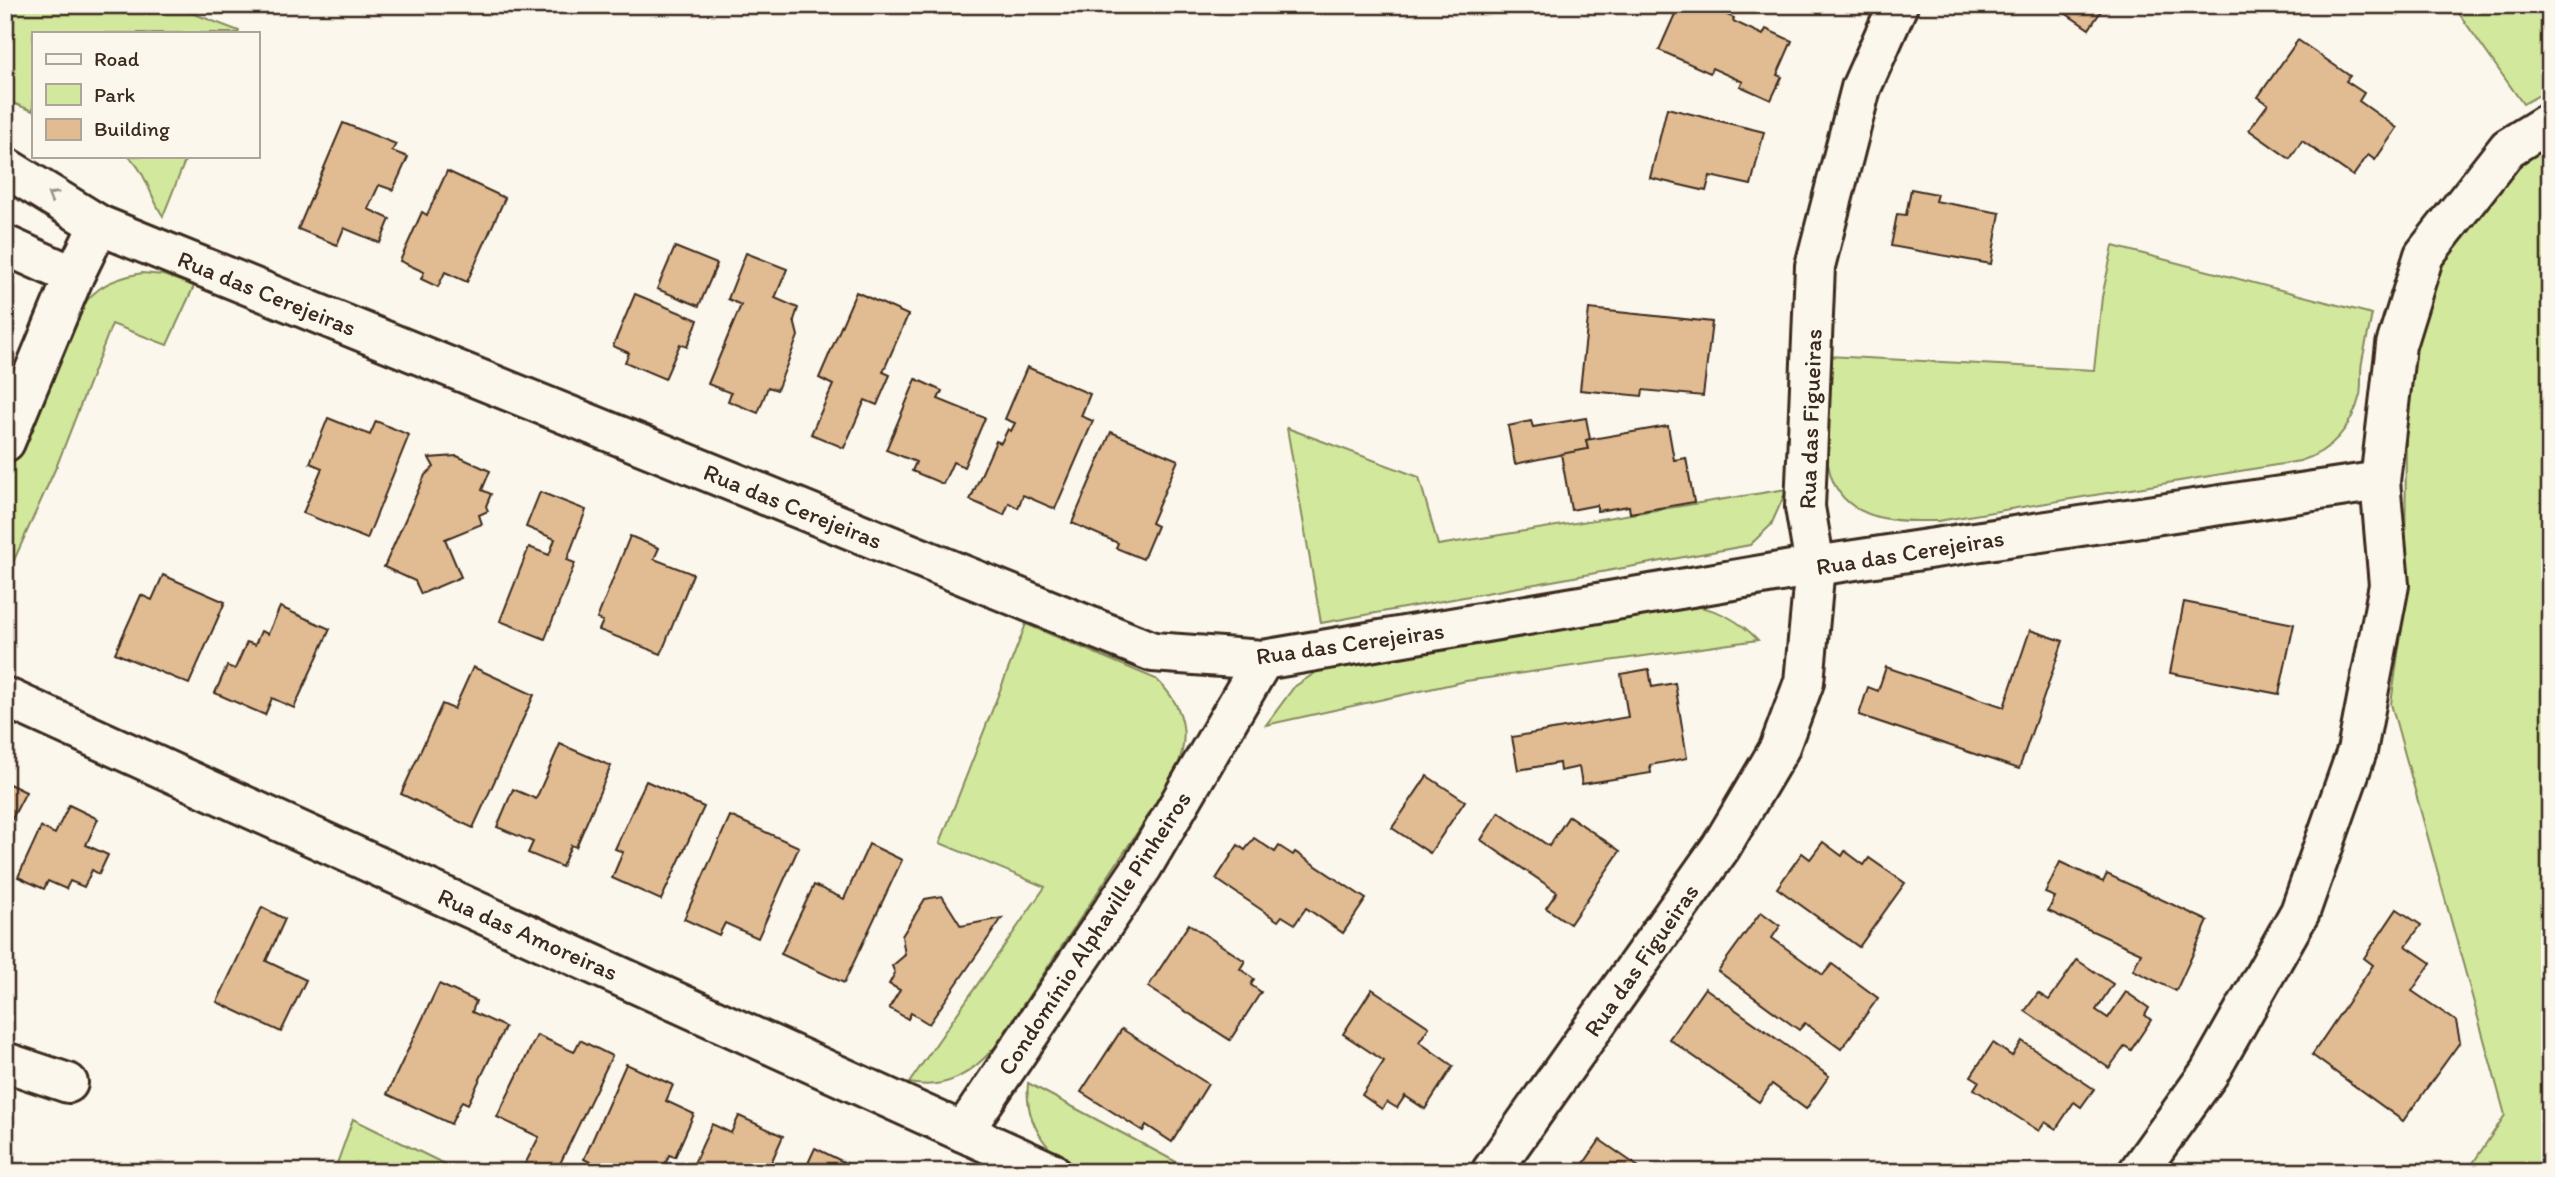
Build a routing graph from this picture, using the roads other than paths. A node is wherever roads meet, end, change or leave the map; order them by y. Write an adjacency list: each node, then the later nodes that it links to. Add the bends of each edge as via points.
1 (1898, 5): 9 (street, Rua das Figueiras, via 1861,88 1815,266 1805,507)
2 (2550, 122): 8 (street, via 2508,148 2424,255 2396,345)
3 (5, 167): 4 (street, one-way to 3)
4 (99, 225): 6 (street); 10 (street, Rua das Cerejeiras, via 1153,652)
5 (5, 245): 6 (street)
6 (74, 276): 7 (street)
7 (5, 442)
8 (2379, 481): 9 (street, Rua das Cerejeiras); 17 (street, via 2389,585 2357,751 2300,912 2209,1073)
9 (1815, 566): 10 (street, Rua das Cerejeiras); 16 (street, Rua das Figueiras, via 1804,682 1779,749 1721,847)
10 (1264, 660): 14 (street, Condomínio Alphaville Pinheiros, via 1143,866)
11 (5, 697): 14 (street, Rua das Amoreiras)
12 (5, 1062): 13 (street)
13 (68, 1083)
14 (963, 1132): 15 (street, Rua das Amoreiras)
15 (1051, 1172)
16 (1491, 1172)
17 (2138, 1172)

